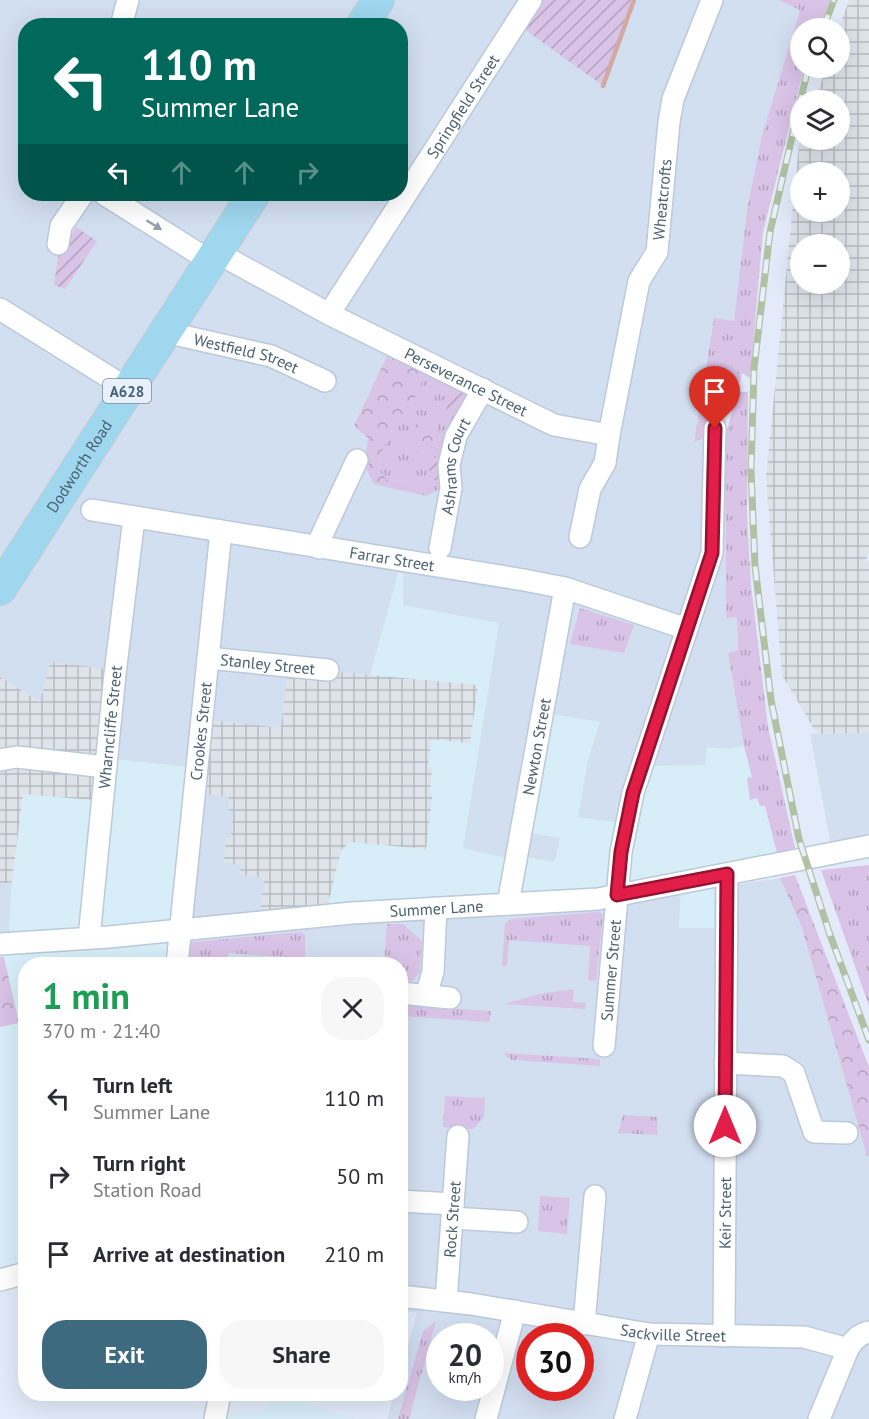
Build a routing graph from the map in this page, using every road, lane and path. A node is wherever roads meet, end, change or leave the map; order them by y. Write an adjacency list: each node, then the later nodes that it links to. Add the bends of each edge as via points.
1 (128, 0): 5 (street)
2 (378, 0): 6 (highway)
3 (531, 0): 7 (street, Springfield Street)
4 (712, 0): 21 (street, Wheatcrofts, via 674,99 657,252 639,281)
5 (124, 18)
6 (367, 18)
7 (408, 191)
8 (78, 201): 12 (street, via 61,226)
9 (117, 201): 13 (street, one-way to 13)
10 (249, 201): 13 (highway, Dodworth Road / A628)
11 (402, 201): 15 (street, Springfield Street)
12 (58, 244)
13 (213, 256): 15 (street); 16 (highway, Dodworth Road / A628)
14 (0, 309): 18 (street)
15 (329, 314): 19 (street, Perseverance Street)
16 (165, 332): 17 (street, Westfield Street, via 271,356); 18 (highway, Dodworth Road / A628)
17 (325, 381)
18 (128, 389): 30 (highway, Dodworth Road / A628)
19 (483, 389): 21 (street, Perseverance Street, via 554,425); 28 (street, Ashrams Court, via 456,436)
20 (715, 428): 31 (street, Summer Street, via 712,553)
21 (609, 435): 26 (street, Wheatcrofts, via 605,463 590,489)
22 (357, 472): 27 (street, via 321,537)
23 (92, 510): 24 (street, Farrar Street)
24 (134, 518): 25 (street, Farrar Street); 35 (street, Wharncliffe Street)
25 (221, 531): 27 (street, Farrar Street); 32 (street, Crookes Street)
26 (580, 537)
27 (319, 548): 29 (street, Farrar Street)
28 (440, 548)
29 (565, 588): 31 (street, Farrar Street); 39 (street, Newton Street)
30 (0, 589)
31 (687, 629): 38 (street, Summer Street, via 633,793)
32 (208, 658): 33 (street, Stanley Street); 41 (street, Crookes Street)
33 (328, 670)
34 (0, 760): 35 (street, via 18,757)
35 (106, 767): 42 (street, Wharncliffe Street)
36 (869, 846): 37 (street, Summer Lane)
37 (727, 874): 38 (street, Summer Lane); 49 (street, Keir Street)
38 (617, 895): 39 (street, Summer Lane); 48 (street, Summer Street)
39 (508, 904): 40 (street, Summer Lane)
40 (436, 908): 41 (street, Summer Lane); 46 (street, via 433,972)
41 (180, 931): 42 (street, Summer Lane); 44 (street, Crookes Street)
42 (89, 938): 43 (street, Summer Lane)
43 (0, 944)
44 (178, 957)
45 (408, 994): 46 (street)
46 (426, 995): 47 (street)
47 (450, 998)
48 (604, 1046)
49 (725, 1063): 50 (street, via 783,1066 794,1073 814,1132); 66 (street, Keir Street)
50 (847, 1133)
51 (458, 1136): 54 (street, Rock Street)
52 (595, 1196): 62 (street)
53 (408, 1203): 54 (street)
54 (452, 1211): 55 (street); 59 (street, Rock Street)
55 (517, 1222)
56 (18, 1275): 57 (street)
57 (0, 1280)
58 (408, 1297): 59 (street, Sackville Street)
59 (447, 1301): 60 (street, Sackville Street)
60 (515, 1311): 61 (street, Sackville Street); 70 (street)
61 (579, 1323)
62 (584, 1323)
63 (594, 1326): 65 (street, Sackville Street)
64 (869, 1332): 67 (street, via 854,1340)
65 (649, 1334): 66 (street, Sackville Street); 71 (street)
66 (724, 1336): 67 (street, Sackville Street, via 804,1337)
67 (848, 1349): 72 (street)
68 (219, 1401): 69 (street)
69 (215, 1419)
70 (486, 1419)
71 (625, 1419)
72 (819, 1419)

